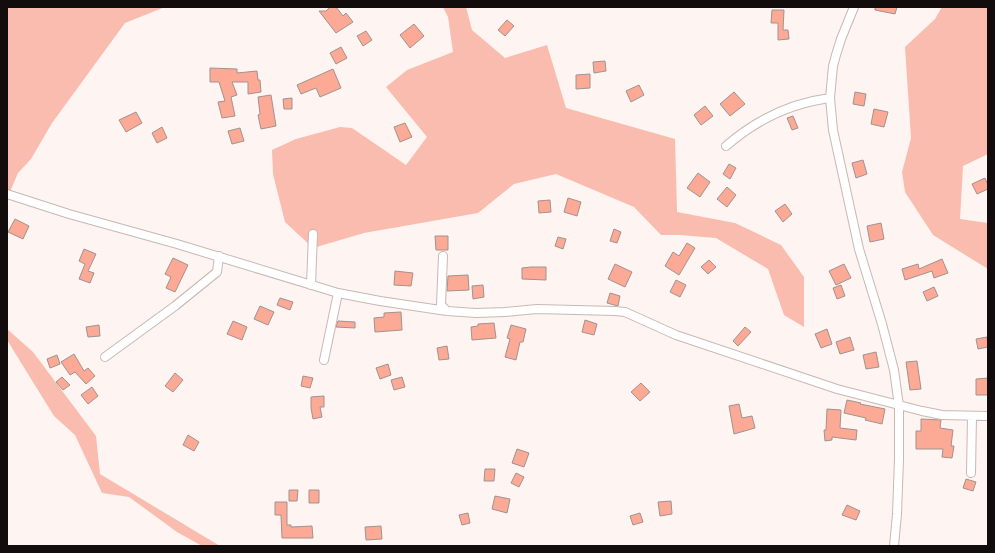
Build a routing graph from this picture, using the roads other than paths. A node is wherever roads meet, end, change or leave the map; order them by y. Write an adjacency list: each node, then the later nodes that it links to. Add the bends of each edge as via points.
1 (854, 7): 2 (street, via 834,61)
2 (830, 98): 3 (street, via 777,112); 13 (street, via 842,177 862,262 891,355)
3 (726, 146)
4 (7, 194): 6 (street)
5 (313, 234): 8 (street)
6 (219, 256): 8 (street); 11 (street, via 217,272)
7 (443, 256): 10 (street, via 441,305)
8 (311, 285): 9 (street)
9 (338, 293): 10 (street); 12 (street)
10 (447, 311): 13 (street, via 476,313 537,309 625,312 676,335 806,380)
11 (105, 357)
12 (324, 360)
13 (899, 406): 14 (street, via 942,414); 17 (street)
14 (972, 416): 15 (street); 16 (street)
15 (988, 416)
16 (972, 473)
17 (894, 546)

